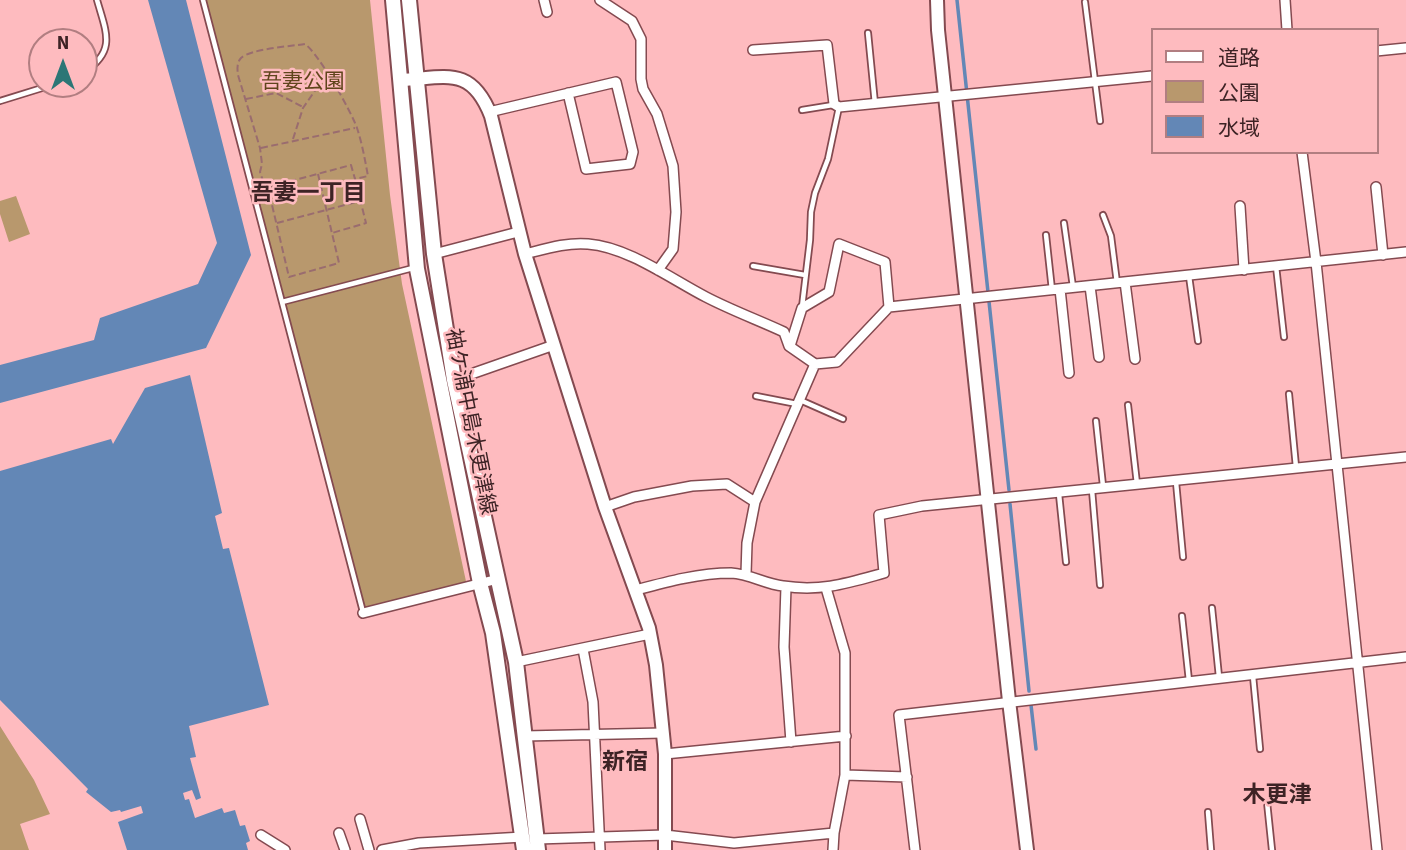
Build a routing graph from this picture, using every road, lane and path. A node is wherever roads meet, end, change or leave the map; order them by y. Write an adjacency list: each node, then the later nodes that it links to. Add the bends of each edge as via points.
1 (97, 0): 16 (lane, via 106,32 106,46)
2 (203, 0): 67 (lane)
3 (393, 0): 19 (main road, 袖ケ浦中島木更津線)
4 (409, 0): 20 (main road, 袖ケ浦中島木更津線)
5 (544, 0): 10 (street)
6 (600, 0): 58 (street, via 632,21 641,39 643,89 657,114 673,166 673,249)
7 (937, 0): 24 (street)
8 (1284, 0): 11 (street)
9 (1085, 2): 21 (lane)
10 (547, 12)
11 (1287, 28)
12 (867, 33): 27 (lane)
13 (1406, 48): 15 (street)
14 (752, 50): 28 (street, via 827,45)
15 (1378, 51)
16 (98, 62)
17 (327, 73): 25 (path, via 305,44 249,53 237,67); 29 (path); 33 (path)
18 (1150, 76): 21 (street)
19 (400, 80): 20 (street); 57 (main road, 袖ケ浦中島木更津線)
20 (417, 80): 31 (street, via 453,76 465,81); 51 (main road, 袖ケ浦中島木更津線)
21 (1097, 83): 24 (street); 32 (lane)
22 (28, 92): 26 (lane)
23 (568, 93): 23 (street, via 617,82 633,152 630,164 586,169); 31 (street)
24 (947, 97): 27 (street); 66 (street)
25 (245, 100): 29 (path, via 276,93); 35 (path)
26 (0, 101)
27 (875, 104): 28 (street)
28 (837, 106): 30 (lane); 60 (lane, via 828,159 811,212)
29 (303, 108): 34 (path)
30 (802, 110)
31 (489, 112): 47 (street)
32 (1100, 121)
33 (357, 127): 34 (path); 38 (path, via 368,176)
34 (293, 140): 35 (path)
35 (260, 148): 40 (path, via 260,172)
36 (1302, 154): 54 (street)
37 (318, 174): 38 (path, via 351,165); 40 (path); 43 (path)
38 (355, 179): 41 (path)
39 (1376, 187): 53 (street)
40 (268, 188): 46 (path)
41 (361, 201): 43 (path); 48 (path, via 366,223)
42 (1240, 206): 59 (street)
43 (327, 210): 46 (path); 48 (path)
44 (1104, 215): 62 (lane)
45 (1064, 222): 64 (lane)
46 (276, 224): 48 (path, via 289,277 340,263)
47 (518, 232): 51 (street); 52 (street)
48 (332, 233)
49 (1046, 235): 65 (lane)
50 (1406, 253): 53 (street)
51 (434, 254): 78 (main road, 袖ケ浦中島木更津線)
52 (525, 254): 58 (street, via 588,244); 72 (street)
53 (1383, 255): 54 (street)
54 (1316, 262): 56 (street); 86 (street)
55 (753, 266): 60 (lane)
56 (1276, 266): 59 (street); 70 (lane)
57 (417, 267): 67 (lane); 100 (main road, 袖ケ浦中島木更津線)
58 (658, 270): 73 (street, via 785,332)
59 (1244, 270): 61 (street)
60 (805, 275): 69 (lane)
61 (1189, 275): 62 (street); 71 (lane)
62 (1121, 283): 63 (street); 75 (street)
63 (1090, 286): 64 (street); 74 (street)
64 (1073, 288): 65 (street)
65 (1056, 289): 66 (street); 77 (street)
66 (968, 299): 68 (street); 93 (street)
67 (282, 302): 106 (lane)
68 (889, 307): 69 (street, via 885,262 839,244 830,292); 76 (street, via 836,362)
69 (802, 308): 73 (street)
70 (1284, 337)
71 (1198, 341)
72 (554, 345): 78 (street); 95 (street)
73 (789, 346): 76 (street)
74 (1099, 357)
75 (1135, 359)
76 (814, 364): 81 (street)
77 (1069, 373)
78 (454, 380): 99 (main road, 袖ケ浦中島木更津線)
79 (1289, 394): 87 (lane)
80 (756, 396): 81 (lane)
81 (799, 402): 83 (lane); 94 (street)
82 (1128, 405): 89 (lane)
83 (843, 419)
84 (1096, 421): 90 (lane)
85 (1406, 457): 86 (street)
86 (1336, 464): 87 (street); 112 (street)
87 (1296, 468): 88 (street)
88 (1175, 481): 89 (street); 96 (lane)
89 (1137, 485): 90 (street)
90 (1104, 489): 91 (street)
91 (1092, 490): 92 (street); 101 (lane)
92 (1059, 493): 93 (street); 97 (lane)
93 (989, 500): 103 (street, via 879,515 884,573); 116 (street)
94 (755, 502): 95 (street, via 727,484 692,485); 98 (street)
95 (605, 507): 104 (street)
96 (1183, 556)
97 (1066, 562)
98 (746, 574): 102 (street); 104 (street, via 713,574)
99 (498, 579): 100 (street); 111 (main road, 袖ケ浦中島木更津線)
100 (480, 583): 106 (street); 134 (main road, 袖ケ浦中島木更津線)
101 (1100, 585)
102 (786, 587): 103 (street); 121 (street, via 784,647)
103 (826, 589): 120 (street, via 845,653)
104 (636, 590): 108 (street)
105 (1212, 608): 114 (lane)
106 (363, 613)
107 (1182, 616): 115 (lane)
108 (650, 634): 109 (street); 117 (street)
109 (583, 649): 111 (street); 119 (street)
110 (1406, 657): 112 (street)
111 (516, 662): 118 (main road, 袖ケ浦中島木更津線)
112 (1358, 663): 113 (street); 147 (street)
113 (1252, 675): 114 (street); 122 (lane)
114 (1219, 678): 115 (street)
115 (1189, 682): 116 (street)
116 (1009, 701): 125 (street, via 900,715); 144 (street)
117 (663, 733): 119 (street); 123 (street)
118 (524, 736): 119 (street); 134 (main road, 袖ケ浦中島木更津線)
119 (594, 736): 133 (street)
120 (846, 736): 121 (street); 124 (street)
121 (792, 742): 123 (street)
122 (1260, 749)
123 (665, 754): 132 (street)
124 (845, 775): 125 (street); 130 (street)
125 (907, 778): 143 (street)
126 (1268, 802): 146 (lane)
127 (1208, 812): 145 (lane)
128 (360, 819): 138 (street)
129 (340, 833): 137 (street)
130 (834, 833): 132 (street, via 734,843); 142 (street)
131 (261, 835): 136 (street)
132 (665, 835): 133 (street); 141 (street)
133 (599, 836): 134 (street); 140 (street)
134 (531, 844): 135 (street)
135 (411, 847): 139 (street)
136 (285, 850)
137 (345, 850)
138 (369, 850)
139 (382, 850)
140 (600, 850)
141 (665, 850)
142 (833, 850)
143 (915, 850)
144 (1027, 850)
145 (1211, 850)
146 (1272, 850)
147 (1377, 850)

